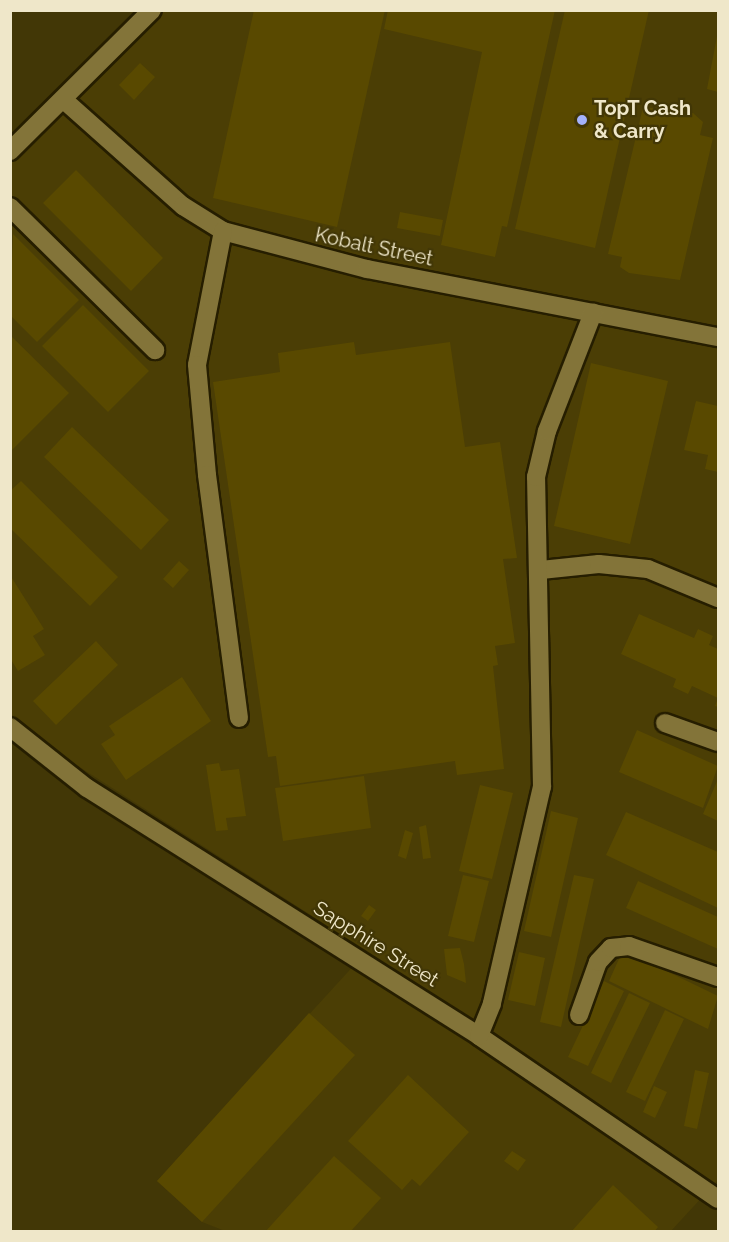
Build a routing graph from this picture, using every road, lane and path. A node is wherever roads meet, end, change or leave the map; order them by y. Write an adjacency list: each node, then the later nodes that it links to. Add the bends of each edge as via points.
1 (152, 10): 2 (lane)
2 (65, 101): 3 (lane); 5 (lane, Kobalt Street, via 183,206)
3 (10, 152)
4 (10, 207): 8 (lane)
5 (223, 231): 6 (lane, Kobalt Street, via 356,267); 11 (lane, via 197,365 207,475)
6 (593, 313): 7 (lane, Kobalt Street); 9 (lane, via 547,431 536,477)
7 (718, 337)
8 (155, 350)
9 (541, 570): 10 (lane, via 599,564 648,569); 17 (lane, via 542,787 492,1003)
10 (718, 598)
11 (240, 718)
12 (664, 723): 14 (lane)
13 (10, 727): 17 (lane, Sapphire Street, via 87,788)
14 (718, 742)
15 (718, 977): 16 (lane, via 629,946 611,948 598,962)
16 (579, 1015)
17 (478, 1036): 18 (lane, Sapphire Street)
18 (718, 1199)

